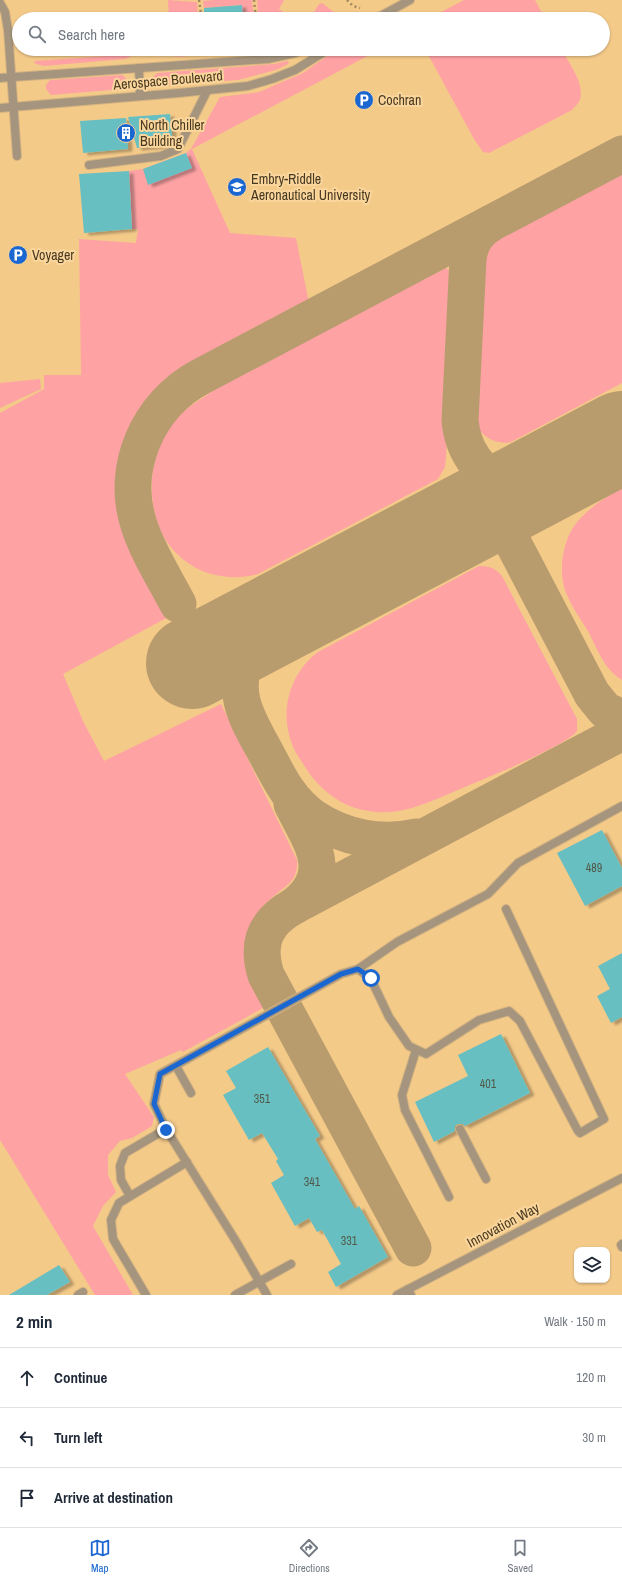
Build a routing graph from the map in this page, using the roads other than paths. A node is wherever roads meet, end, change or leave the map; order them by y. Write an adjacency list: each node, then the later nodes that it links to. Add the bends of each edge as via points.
1 (410, 0): 3 (street)
2 (0, 3): 7 (street, via 5,12 8,30)
3 (388, 12)
4 (281, 56): 6 (street, Aerospace Boulevard)
5 (318, 56): 9 (street, Aerospace Boulevard, via 295,70 272,79 248,86)
6 (139, 68): 7 (street, Aerospace Boulevard); 10 (street)
7 (12, 77): 8 (street, Aerospace Boulevard); 11 (street)
8 (0, 78)
9 (207, 91): 10 (street, Aerospace Boulevard); 14 (street, via 178,150 161,156)
10 (140, 96): 11 (street, Aerospace Boulevard)
11 (15, 107): 12 (street, Aerospace Boulevard); 13 (street)
12 (0, 108)
13 (17, 156)
14 (89, 165)
15 (622, 806): 17 (street, via 518,863 488,894 397,942)
16 (506, 909): 18 (street, via 604,1119 579,1132 520,1021 509,1011 479,1020 426,1054)
17 (358, 969): 18 (street, via 371,978 389,1017 409,1046); 19 (street, via 341,974)
18 (416, 1050): 27 (street, via 402,1095 405,1110)
19 (176, 1066): 20 (street); 22 (street, via 160,1074 154,1104)
20 (191, 1093)
21 (460, 1129): 24 (street)
22 (166, 1130): 23 (street); 26 (street, via 125,1153 120,1166 121,1180)
23 (187, 1162): 26 (street); 31 (street)
24 (486, 1178)
25 (622, 1178): 32 (street, Innovation Way)
26 (130, 1196): 33 (street, via 119,1203 111,1220 113,1239)
27 (449, 1197)
28 (622, 1244): 29 (street)
29 (622, 1247)
30 (291, 1264): 31 (street)
31 (259, 1281): 34 (street); 35 (street)
32 (409, 1292): 36 (street, Innovation Way)
33 (146, 1295)
34 (235, 1295)
35 (266, 1295)
36 (397, 1295)

